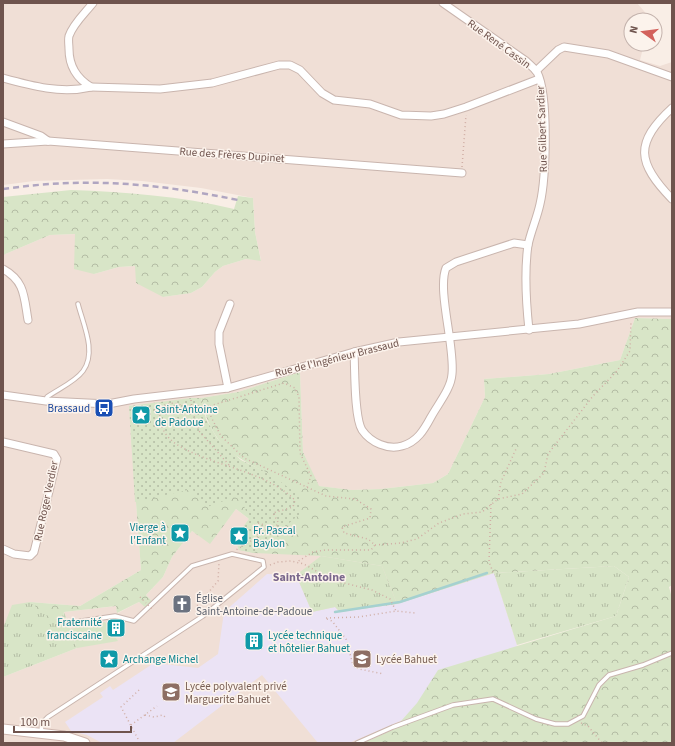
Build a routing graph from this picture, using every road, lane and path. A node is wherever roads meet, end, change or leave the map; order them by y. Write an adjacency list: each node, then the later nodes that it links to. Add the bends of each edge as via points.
1 (93, 3): 7 (street, via 75,24 69,36 72,68 80,80)
2 (443, 3): 3 (street, Rue René Cassin, via 526,61)
3 (536, 71): 4 (street, via 564,47 608,54); 6 (street, Rue Gilbert Sardier)
4 (672, 76)
5 (3, 78): 7 (street, via 61,90)
6 (539, 79): 8 (street); 15 (street, Rue Gilbert Sardier, via 542,92 545,158 540,205)
7 (91, 87): 8 (street, via 160,89 212,83 279,65 290,65 300,70 322,93 334,100 370,104 401,115 431,116)
8 (466, 107): 13 (path)
9 (672, 108): 14 (street, via 650,132 645,158 655,182)
10 (3, 122): 11 (street)
11 (48, 141): 12 (street, Rue des Frères Dupinet); 13 (street, Rue des Frères Dupinet)
12 (3, 144)
13 (462, 173)
14 (672, 199)
15 (528, 245): 22 (street, Rue Gilbert Sardier, via 526,278); 23 (street, via 514,243 456,262 446,268 443,282)
16 (3, 269): 21 (street, via 14,275 23,292)
17 (78, 304): 28 (lane, via 87,336 87,362 78,376 47,396)
18 (230, 304): 25 (street, via 219,332)
19 (672, 312): 20 (street, Rue de l'Ingénieur Brassaud)
20 (631, 313): 22 (street, Rue de l'Ingénieur Brassaud, via 579,324); 36 (path, via 630,351 617,371 592,396 548,454 544,473 522,494)
21 (28, 320)
22 (529, 330): 23 (street, Rue de l'Ingénieur Brassaud)
23 (450, 338): 24 (street, Rue de l'Ingénieur Brassaud, via 399,342); 24 (street, via 453,366 449,385 424,430 406,445 395,448 372,440 362,430 358,419)
24 (354, 352): 25 (street, Rue de l'Ingénieur Brassaud)
25 (228, 388): 26 (street, Rue de l'Ingénieur Brassaud)
26 (190, 393): 28 (street, Rue de l'Ingénieur Brassaud, via 108,404); 29 (path)
27 (3, 395): 28 (street, Rue de l'Ingénieur Brassaud)
28 (46, 401)
29 (192, 406): 30 (path); 31 (path)
30 (210, 406): 35 (path, via 211,417 221,436 244,458); 35 (path, via 284,383 295,388 299,397 300,454 311,476)
31 (192, 410): 34 (path, via 199,431); 34 (path, via 175,402 167,403 161,409 159,417 165,432 176,444)
32 (3, 442): 39 (street, Rue Roger Verdier, via 54,454 57,459 34,552 30,556 14,554)
33 (516, 449): 36 (path, via 501,482)
34 (229, 466): 40 (path, via 272,483 295,500 293,507 273,513 277,525 272,528 259,523 254,525 253,529 259,536)
35 (307, 487): 38 (path, via 326,496 355,499 371,509 370,518 342,527 344,533 368,539)
36 (498, 499): 37 (path)
37 (491, 504): 38 (path, via 482,512 462,514 439,523 416,539 401,543); 44 (path, via 489,562)
38 (374, 544): 42 (path, via 372,550 313,552)
39 (3, 549)
40 (232, 554): 41 (lane); 43 (lane, via 263,561)
41 (219, 558): 48 (path, via 218,582 197,606); 50 (lane, via 192,566 134,621 115,616)
42 (297, 562): 43 (path, via 278,562); 47 (path, via 318,570 332,580 372,590 390,600)
43 (264, 567): 60 (lane, via 203,616 48,717 42,723)
44 (492, 572)
45 (140, 597): 46 (path, bridge)
46 (152, 609)
47 (396, 611): 49 (path); 52 (path, via 326,618 332,621 346,639 353,665 359,669)
48 (200, 612)
49 (415, 613)
50 (68, 623)
51 (672, 653): 57 (lane, via 643,665 609,674 599,685)
52 (384, 674)
53 (139, 690): 58 (path, via 121,707)
54 (157, 706): 55 (path)
55 (145, 715): 56 (path, via 163,715); 58 (path)
56 (166, 718)
57 (580, 718): 65 (lane, via 568,724 555,724 536,719 493,700 453,705); 66 (path, via 582,724 588,726)
58 (131, 725): 62 (path)
59 (3, 729): 60 (main road)
60 (41, 733): 61 (main road)
61 (52, 735): 63 (main road); 64 (main road)
62 (138, 739)
63 (80, 742)
64 (67, 743)
65 (357, 743)
66 (602, 743)

